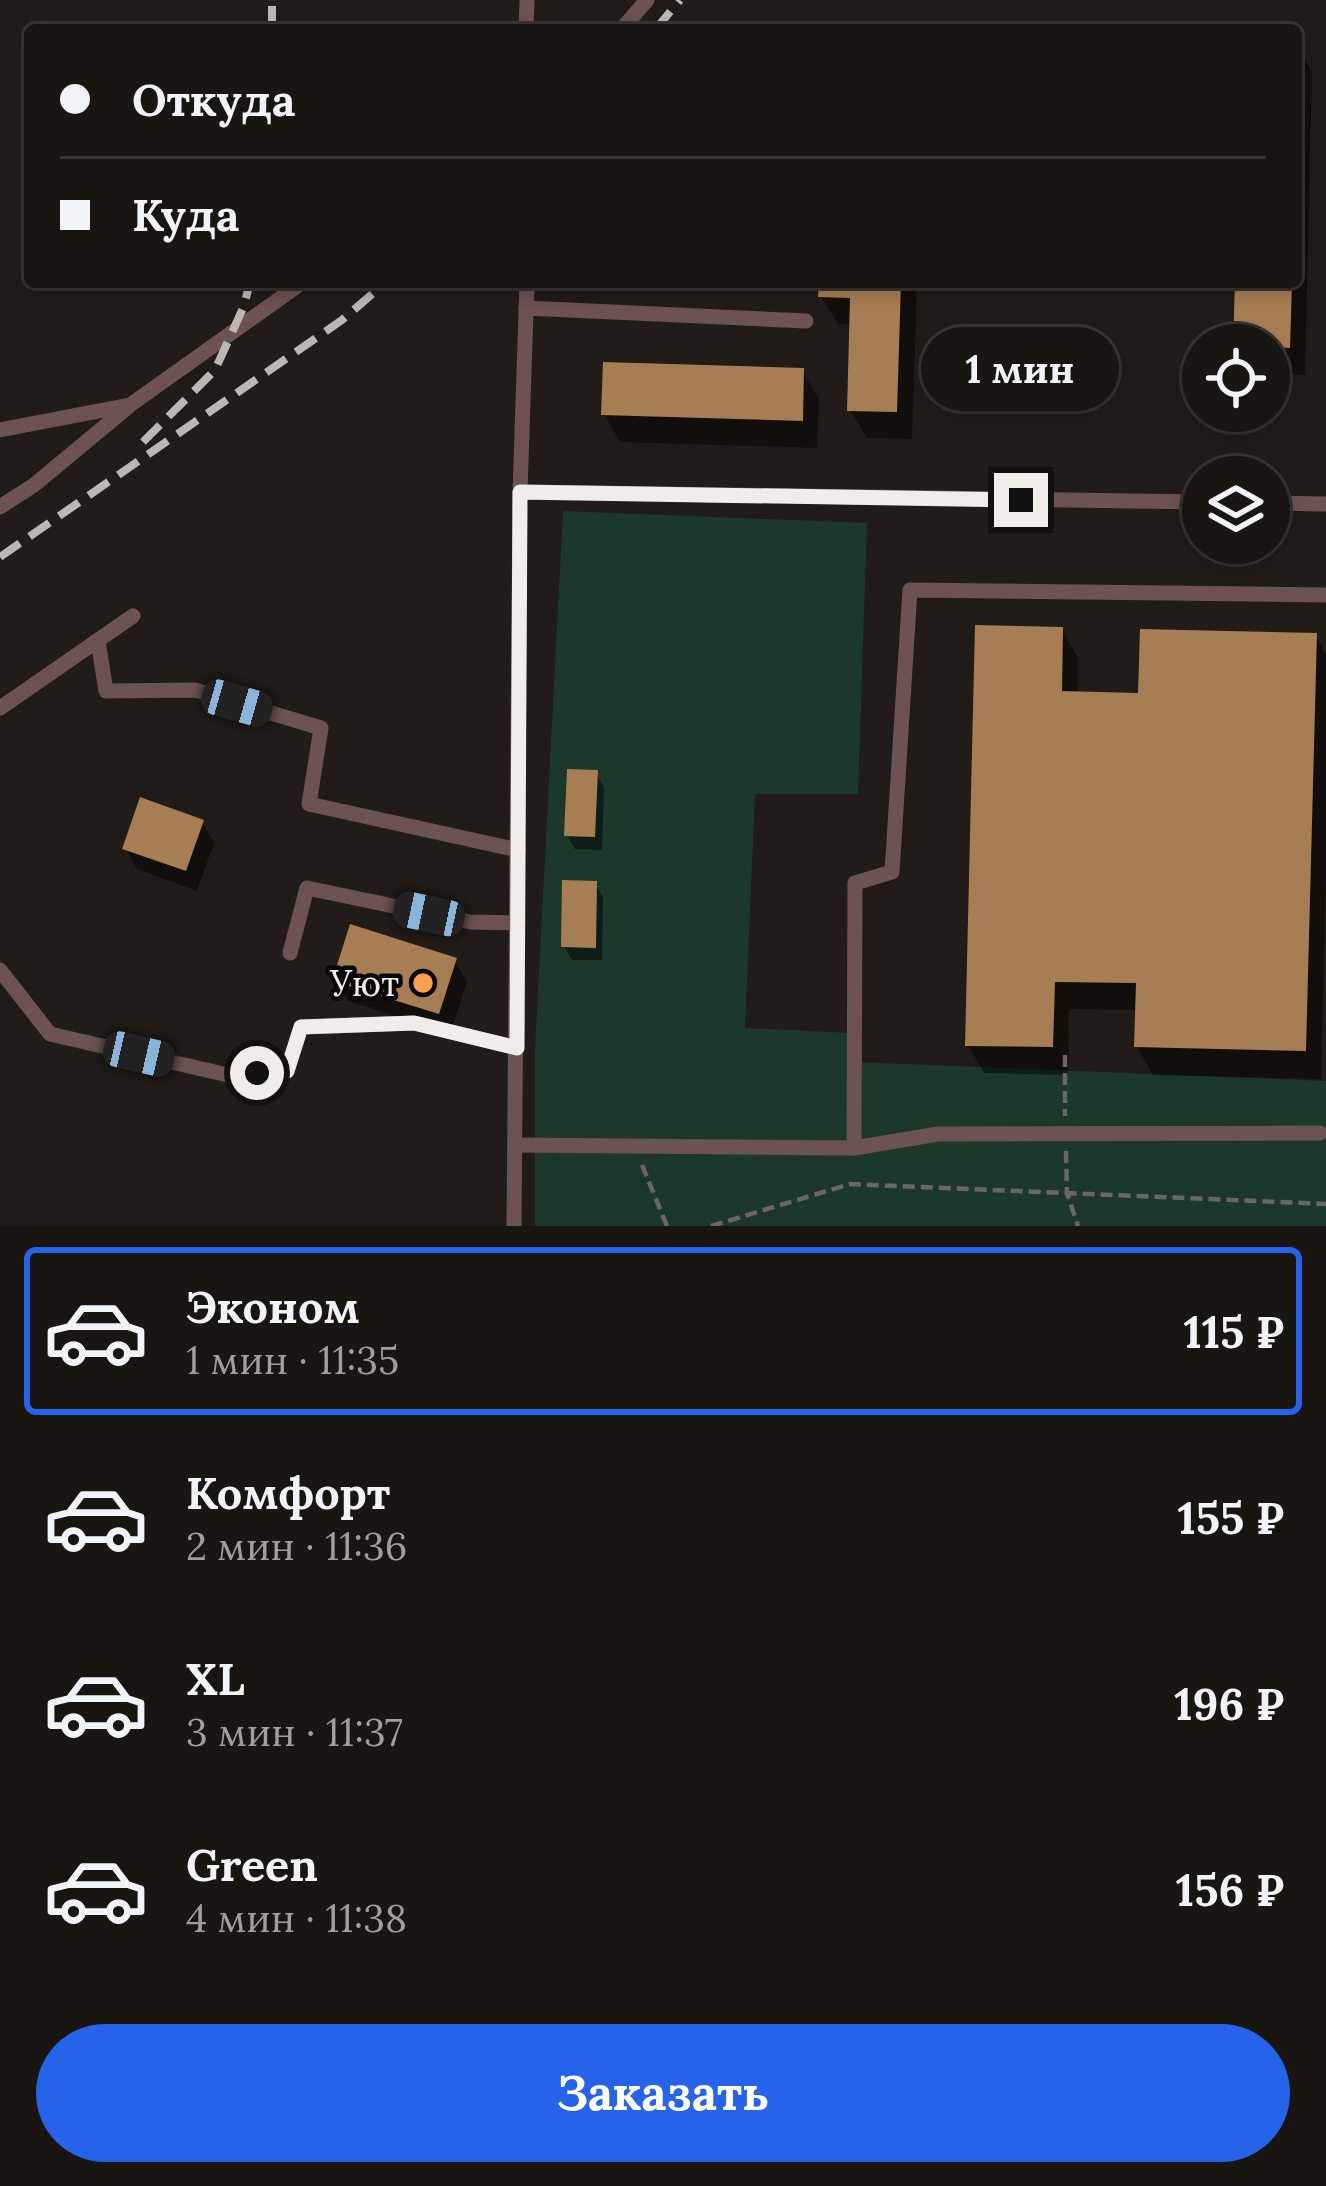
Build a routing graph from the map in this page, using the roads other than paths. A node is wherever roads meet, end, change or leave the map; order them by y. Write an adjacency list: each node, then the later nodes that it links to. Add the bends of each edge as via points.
1 (646, 0): 2 (lane)
2 (626, 24)
3 (295, 288): 7 (lane)
4 (527, 288): 5 (lane)
5 (526, 308): 6 (lane); 9 (lane)
6 (806, 321)
7 (130, 405): 8 (lane); 13 (lane)
8 (0, 430)
9 (520, 492): 10 (lane); 18 (lane)
10 (1182, 502)
11 (1290, 503): 12 (lane)
12 (1326, 504)
13 (0, 507)
14 (1326, 595): 25 (lane, via 910,590 892,872 855,883)
15 (133, 616): 16 (lane)
16 (98, 641): 17 (lane); 18 (lane, via 106,691 195,690 321,728 309,804)
17 (0, 708)
18 (518, 850): 19 (lane)
19 (518, 922): 20 (lane, via 470,922 307,888); 22 (lane)
20 (290, 953)
21 (0, 970): 22 (lane, via 50,1034 228,1075 287,1071 301,1027 414,1023)
22 (517, 1048): 24 (lane)
23 (1319, 1133): 25 (lane, via 938,1134)
24 (517, 1145): 25 (lane); 26 (lane)
25 (854, 1148)
26 (514, 1226)

